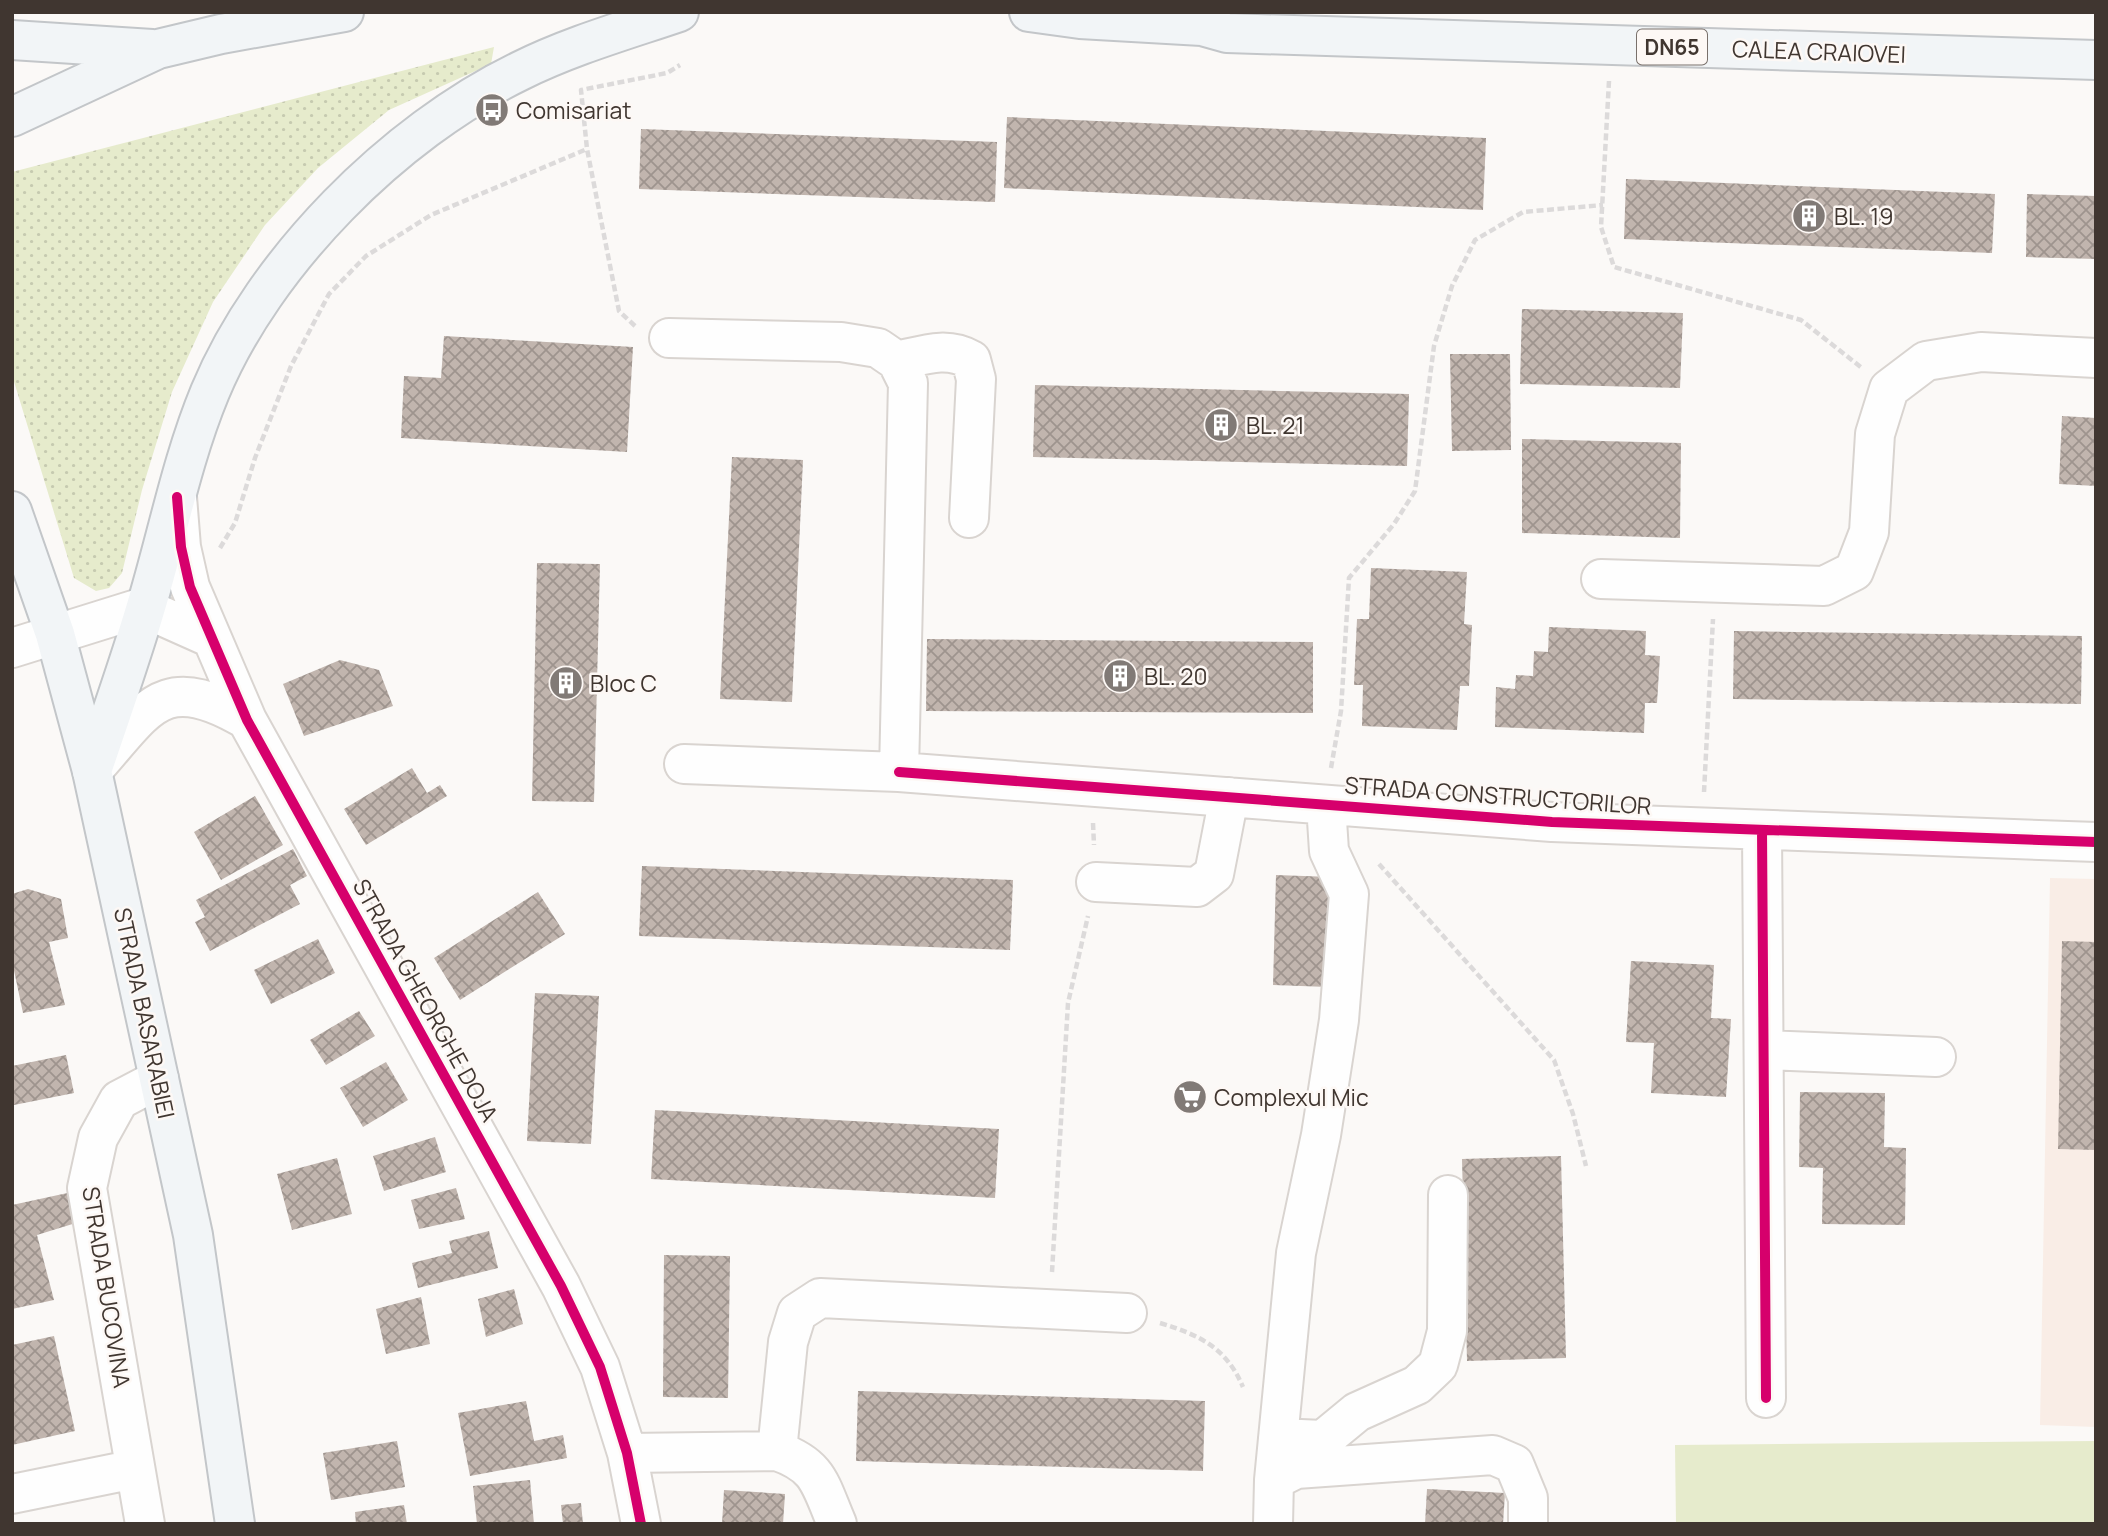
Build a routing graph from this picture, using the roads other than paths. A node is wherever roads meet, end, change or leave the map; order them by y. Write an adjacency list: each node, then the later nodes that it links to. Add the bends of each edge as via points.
1 (344, 12): 8 (main road)
2 (679, 12): 14 (main road, via 521,71 471,99 426,130 332,211 292,256 236,340 196,429)
3 (1029, 12): 5 (main road, via 1092,20)
4 (1287, 12): 6 (main road)
5 (1193, 19): 6 (main road, CALEA CRAIOVEI, via 1227,33)
6 (1248, 33): 9 (main road, CALEA CRAIOVEI / DN65)
7 (12, 40): 8 (main road)
8 (158, 49): 10 (main road)
9 (2096, 60)
10 (12, 117)
11 (669, 338): 13 (street, via 841,342 878,348)
12 (2096, 358): 17 (street, via 1980,352 1926,361 1889,389 1875,434 1869,532 1854,571 1824,586)
13 (897, 360): 16 (street, via 957,352 971,360 976,379); 25 (street, via 908,383)
14 (177, 496): 18 (main road); 20 (street, STRADA GHEORGHE DOJA, via 186,570)
15 (12, 511): 19 (main road, STRADA BASARABIEI)
16 (969, 518)
17 (1601, 579)
18 (145, 610): 19 (street, via 126,610); 20 (street); 24 (main road)
19 (55, 634): 21 (street); 24 (main road, STRADA BASARABIEI)
20 (209, 637): 22 (street, STRADA GHEORGHE DOJA)
21 (12, 648)
22 (247, 720): 24 (street, via 208,698 166,698 148,709); 39 (street, STRADA GHEORGHE DOJA, via 561,1286 600,1367)
23 (684, 764): 25 (street, STRADA CONSTRUCTORILOR)
24 (92, 771): 33 (main road, STRADA BASARABIEI)
25 (899, 772): 26 (street, STRADA CONSTRUCTORILOR)
26 (1229, 797): 27 (street, STRADA CONSTRUCTORILOR); 30 (street, via 1214,874 1197,887)
27 (1325, 805): 28 (street, STRADA CONSTRUCTORILOR, via 1552,822); 37 (street, via 1329,851 1349,894 1339,1020 1296,1253)
28 (1762, 830): 29 (street, STRADA CONSTRUCTORILOR); 31 (street)
29 (2096, 842)
30 (1096, 882)
31 (1764, 1050): 32 (street); 36 (street)
32 (1936, 1057)
33 (159, 1079): 40 (street, STRADA BUCOVINA, via 118,1100 98,1138 87,1188); 44 (main road, STRADA BASARABIEI, via 193,1235)
34 (1448, 1195): 37 (street, via 1447,1331 1437,1365 1417,1385 1357,1412 1323,1440)
35 (1127, 1313): 38 (street, via 820,1298 797,1313 788,1342)
36 (1766, 1398)
37 (1278, 1438): 41 (street)
38 (777, 1451): 39 (street); 46 (street, via 799,1459 818,1476)
39 (627, 1453): 45 (street, STRADA GHEORGHE DOJA)
40 (135, 1469): 42 (street); 43 (street, STRADA BUCOVINA)
41 (1274, 1480): 47 (street); 48 (street, via 1296,1469 1493,1455 1514,1464 1528,1499)
42 (12, 1494)
43 (145, 1524)
44 (236, 1524)
45 (641, 1524)
46 (837, 1524)
47 (1273, 1524)
48 (1528, 1524)

